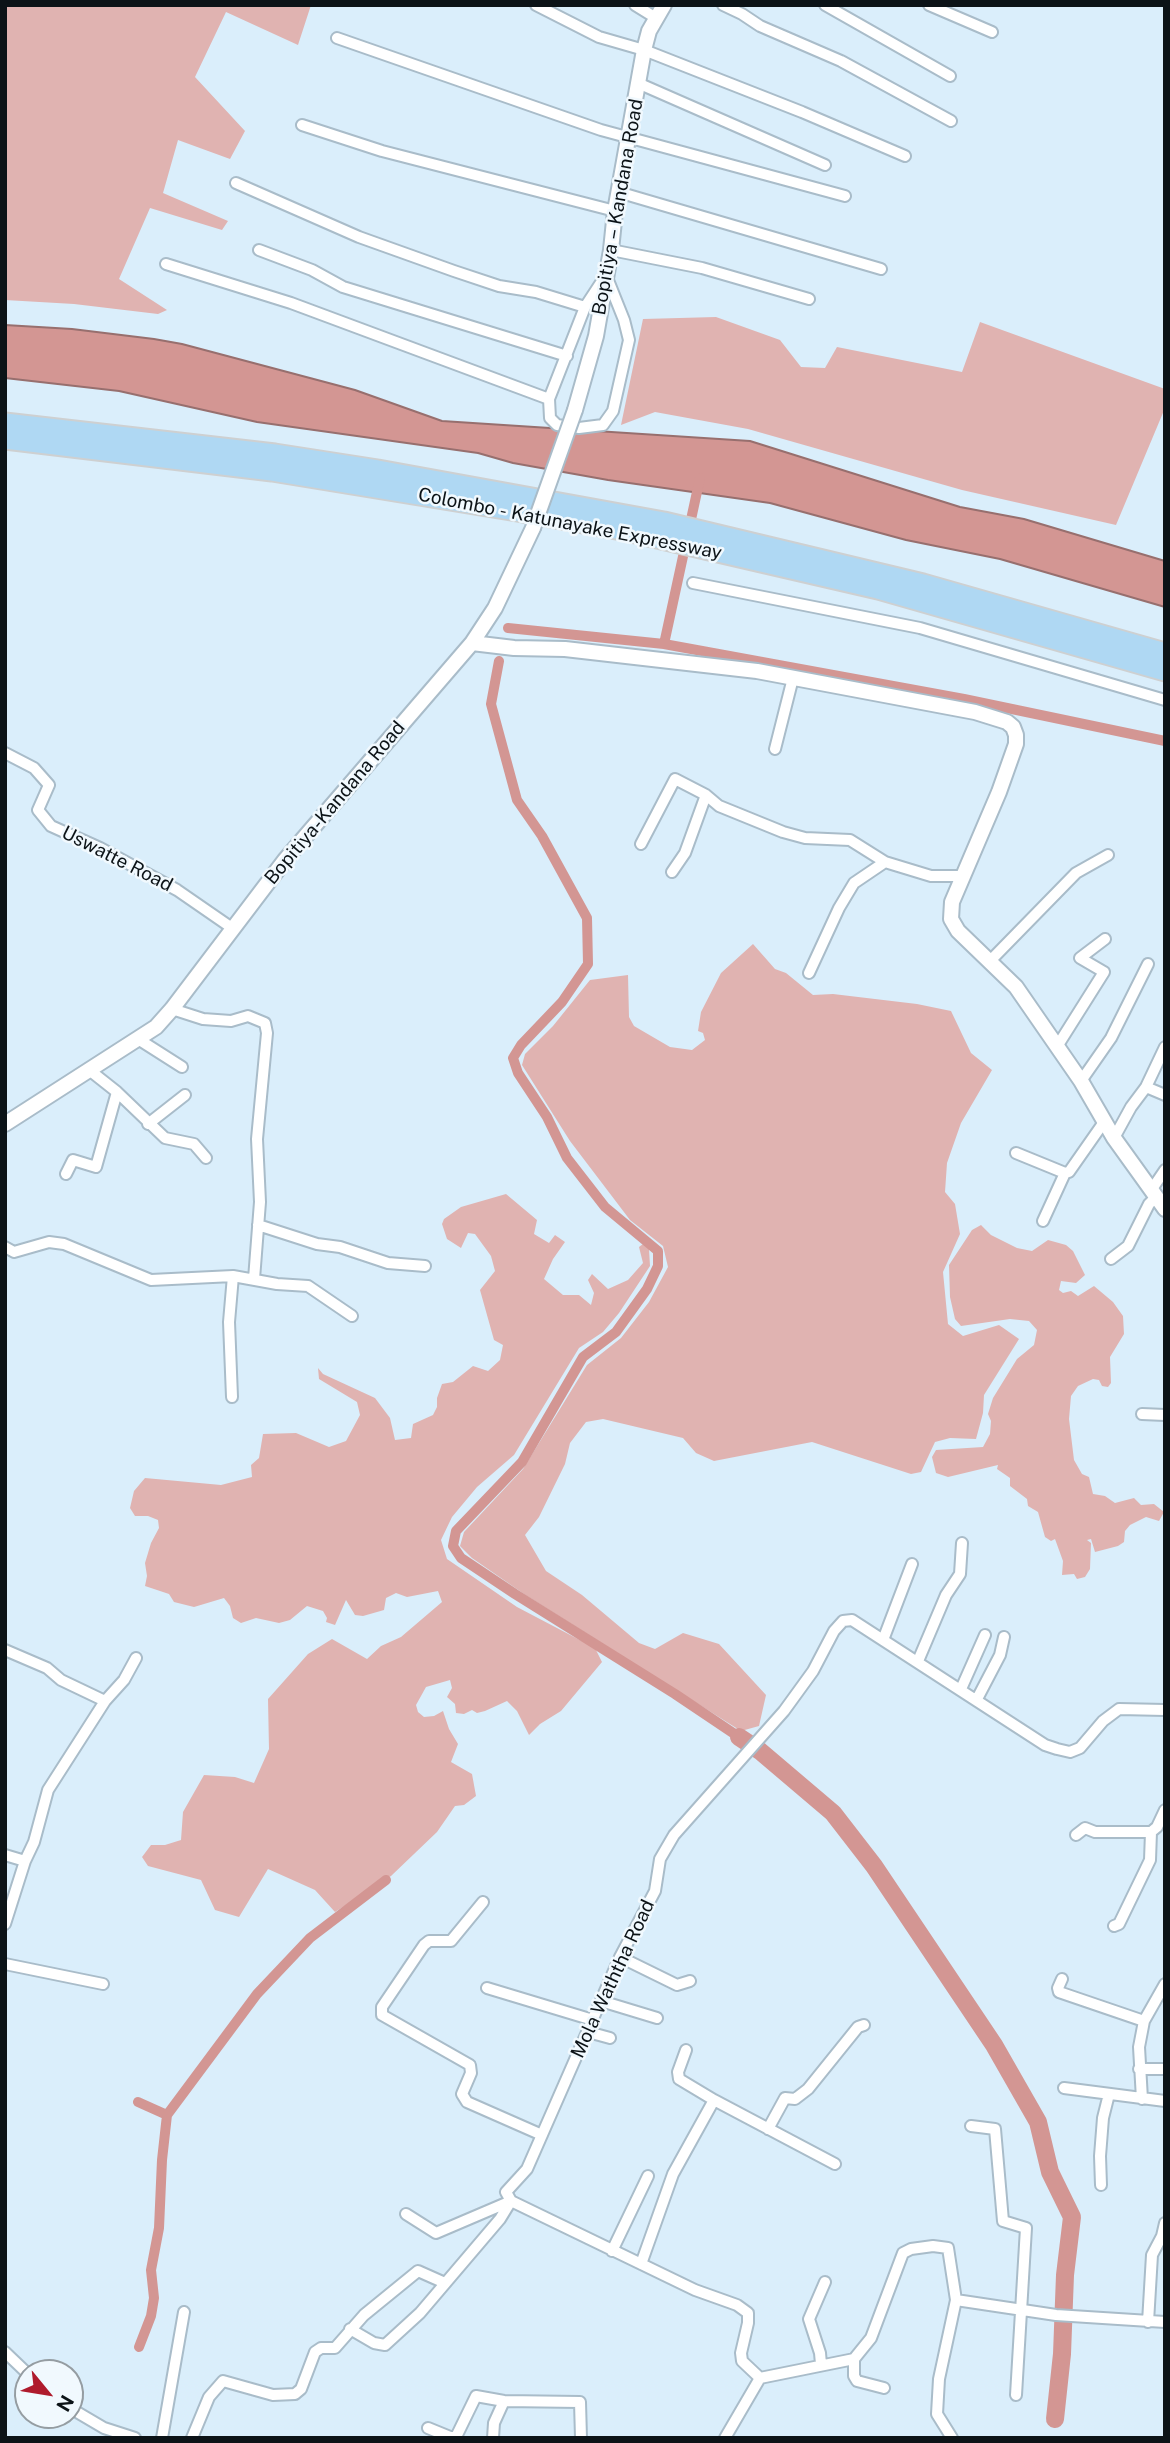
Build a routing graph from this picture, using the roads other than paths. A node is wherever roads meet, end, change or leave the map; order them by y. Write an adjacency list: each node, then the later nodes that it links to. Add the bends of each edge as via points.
1 (536, 5): 9 (street, via 599,37)
2 (635, 5): 6 (street)
3 (723, 5): 12 (street, via 841,61)
4 (825, 5): 10 (street)
5 (929, 5): 7 (street)
6 (660, 12): 9 (street, Bopitiya – Kandana Road)
7 (992, 32)
8 (337, 38): 14 (street)
9 (644, 50): 11 (street, Bopitiya – Kandana Road); 15 (street)
10 (950, 76)
11 (640, 84): 14 (street, Bopitiya – Kandana Road); 16 (street)
12 (951, 121)
13 (302, 125): 20 (street)
14 (628, 136): 18 (street, Bopitiya – Kandana Road); 19 (street)
15 (905, 156)
16 (825, 165)
17 (236, 183): 27 (street, via 359,237 454,271)
18 (618, 192): 20 (street, Bopitiya – Kandana Road); 24 (street)
19 (845, 196)
20 (615, 211): 22 (street, Bopitiya – Kandana Road)
21 (259, 250): 28 (street, via 343,287)
22 (611, 250): 25 (street, Bopitiya – Kandana Road); 26 (street, via 702,268)
23 (166, 264): 29 (street, via 291,303)
24 (881, 269)
25 (606, 275): 27 (street); 29 (street, via 629,340 613,411 603,425 557,425 550,418); 30 (street, Bopitiya – Kandana Road, via 596,336)
26 (809, 299)
27 (585, 307): 28 (street)
28 (567, 356): 29 (street)
29 (549, 399)
30 (575, 410): 35 (street, Bopitiya-Kandana Road, bridge, via 533,528 495,608)
31 (5, 423): 33 (highway, Colombo - Katunayake Expressway, via 379,470 578,505)
32 (5, 439): 33 (highway, Colombo - Katunayake Expressway, via 272,471)
33 (687, 536): 36 (highway, Colombo - Katunayake Expressway, via 923,584); 37 (highway, Colombo - Katunayake Expressway)
34 (693, 583): 39 (street, via 920,628)
35 (472, 643): 38 (street, via 678,660); 48 (street, Bopitiya-Kandana Road)
36 (1165, 653)
37 (1165, 671)
38 (793, 678): 40 (street); 47 (street, via 975,712 1013,727 1016,735 1011,757)
39 (1165, 700)
40 (775, 749)
41 (5, 753): 48 (street, Uswatte Road, via 34,768 49,785 38,810 51,826 177,890)
42 (706, 795): 43 (street, via 676,779); 45 (street, via 719,806 783,832 850,840); 46 (street, via 685,853)
43 (640, 844)
44 (1108, 855): 50 (street, via 1076,873)
45 (885, 862): 47 (street, via 931,876); 52 (street, via 853,883)
46 (672, 872)
47 (962, 876): 50 (street, via 951,919)
48 (232, 928): 53 (street, Bopitiya-Kandana Road)
49 (1105, 939): 55 (street, via 1080,958 1104,972)
50 (990, 961): 55 (street, via 1016,987)
51 (1148, 964): 59 (street, via 1111,1038)
52 (809, 973)
53 (172, 1009): 54 (street, Bopitiya-Kandana Road); 76 (street, via 203,1020 248,1016 265,1023 257,1139)
54 (138, 1039): 57 (street); 58 (street, Bopitiya-Kandana Road)
55 (1058, 1045): 59 (street)
56 (1165, 1047): 60 (street)
57 (182, 1068)
58 (88, 1069): 61 (street); 65 (street, Bopitiya-Kandana Road)
59 (1081, 1081): 64 (street)
60 (1146, 1087): 63 (street); 67 (street)
61 (117, 1092): 66 (street); 72 (street, via 96,1167 74,1160)
62 (185, 1095): 66 (street)
63 (1165, 1095)
64 (1104, 1122): 67 (street); 71 (street)
65 (5, 1124)
66 (148, 1124): 69 (street, via 165,1138 194,1144)
67 (1114, 1138): 73 (street)
68 (1016, 1153): 71 (street)
69 (206, 1158)
70 (1165, 1170): 73 (street)
71 (1065, 1173): 75 (street)
72 (66, 1174)
73 (1155, 1193): 74 (street); 78 (street, via 1128,1246)
74 (1165, 1209)
75 (1043, 1221)
76 (258, 1225): 79 (street, via 388,1263); 81 (street)
77 (5, 1247): 80 (street, via 14,1252 49,1242 64,1244 151,1280)
78 (1111, 1259)
79 (425, 1266)
80 (233, 1276): 81 (street); 83 (street, via 229,1322)
81 (254, 1279): 82 (street, via 308,1286)
82 (352, 1315)
83 (232, 1397)
84 (1142, 1414): 85 (street)
85 (1165, 1415)
86 (962, 1543): 93 (street, via 960,1574)
87 (912, 1564): 90 (street)
88 (985, 1635): 94 (street)
89 (1004, 1637): 95 (street, via 1000,1655)
90 (883, 1640): 93 (street, Mola Waththa Road); 106 (street, Mola Waththa Road, via 852,1620 843,1620 813,1671 754,1747 674,1835 660,1859 655,1891)
91 (5, 1650): 96 (street)
92 (136, 1658): 96 (street)
93 (918, 1661): 94 (street, Mola Waththa Road)
94 (961, 1689): 95 (street, Mola Waththa Road)
95 (977, 1699): 97 (street, Mola Waththa Road, via 1045,1745 1070,1752 1080,1748 1119,1709)
96 (105, 1702): 102 (street, via 48,1790)
97 (1165, 1710)
98 (1165, 1810): 99 (street)
99 (1158, 1830): 100 (street, via 1095,1832 1085,1828); 105 (street, via 1150,1860)
100 (1076, 1835)
101 (5, 1855): 102 (street)
102 (25, 1861): 104 (street)
103 (483, 1902): 130 (street, via 452,1941 424,1945 382,2007 382,2015 470,2065 462,2094 467,2102)
104 (5, 1924)
105 (1114, 1926)
106 (620, 1957): 109 (street, via 677,1985); 113 (street, Mola Waththa Road)
107 (5, 1964): 110 (street)
108 (1062, 1979): 116 (street, via 1059,1992)
109 (690, 1981)
110 (103, 1984)
111 (487, 1988): 115 (street)
112 (1164, 1992): 116 (street)
113 (601, 2001): 114 (street); 115 (street, Mola Waththa Road)
114 (657, 2018)
115 (593, 2020): 118 (street, Mola Waththa Road)
116 (1144, 2021): 121 (street)
117 (864, 2025): 129 (street, via 808,2089 795,2099 786,2098)
118 (589, 2032): 119 (street); 130 (street, Mola Waththa Road)
119 (610, 2038)
120 (687, 2050): 126 (street, via 679,2079)
121 (1139, 2069): 122 (street); 125 (street)
122 (1165, 2069)
123 (1064, 2088): 124 (street)
124 (1109, 2094): 125 (street); 133 (street, via 1103,2118)
125 (1142, 2099): 127 (street)
126 (714, 2100): 129 (street); 138 (street, via 673,2174)
127 (1165, 2101)
128 (971, 2126): 142 (street, via 995,2129 1003,2221 1026,2228)
129 (768, 2129): 131 (street)
130 (542, 2135): 134 (street, Mola Waththa Road, via 527,2169 506,2192)
131 (835, 2164)
132 (648, 2176): 137 (street)
133 (1101, 2185)
134 (511, 2202): 135 (street, via 436,2233); 137 (street); 140 (street)
135 (406, 2214)
136 (1165, 2223): 144 (street, via 1152,2255)
137 (612, 2251): 138 (street)
138 (641, 2264): 149 (street, via 748,2313 742,2361)
139 (825, 2282): 148 (street, via 809,2319)
140 (445, 2283): 146 (street, via 418,2271); 146 (street, via 385,2345)
141 (956, 2300): 142 (street); 147 (street, via 948,2248 933,2246 903,2253 871,2338); 162 (street, via 939,2379 937,2414)
142 (1022, 2310): 144 (street); 151 (street)
143 (184, 2312): 157 (street)
144 (1148, 2322): 145 (street)
145 (1165, 2322)
146 (350, 2329): 158 (street, via 335,2348 315,2352 295,2394 273,2395 223,2381 209,2397)
147 (854, 2358): 148 (street); 150 (street, via 858,2381)
148 (821, 2364): 149 (street)
149 (760, 2378): 161 (street)
150 (884, 2388)
151 (1016, 2395)
152 (504, 2401): 154 (street, via 476,2396 456,2437); 159 (street); 160 (street, via 580,2402)
153 (84, 2419): 155 (street)
154 (428, 2428)
155 (103, 2433): 156 (street)
156 (135, 2438)
157 (162, 2438)
158 (192, 2438)
159 (493, 2438)
160 (581, 2438)
161 (725, 2438)
162 (952, 2438)

